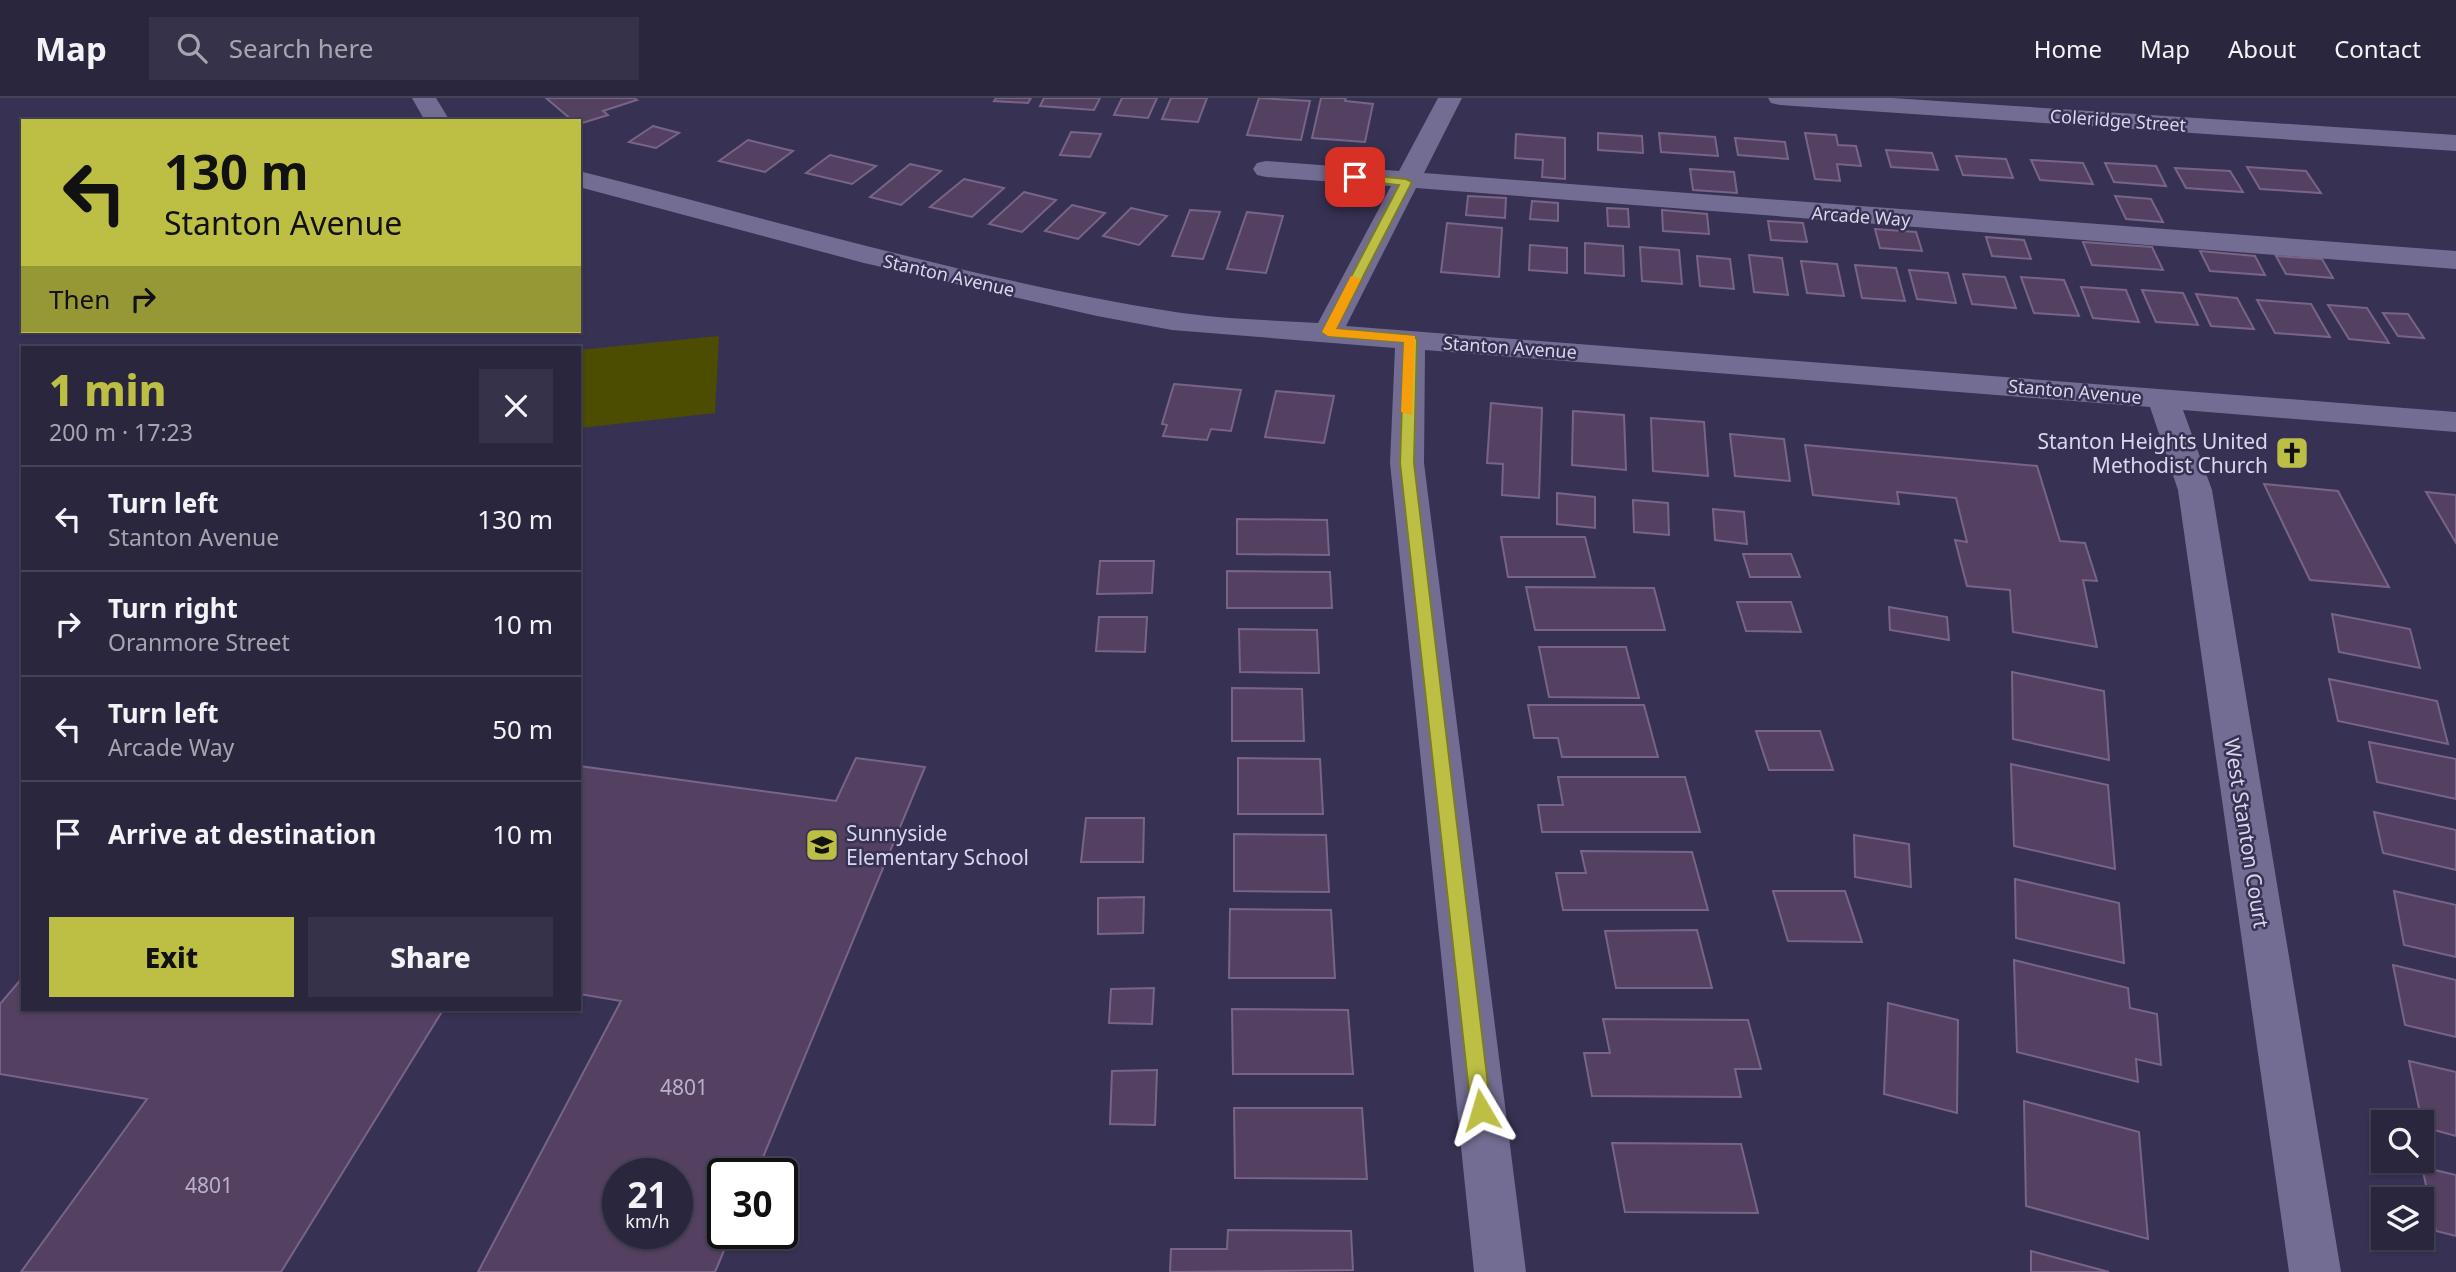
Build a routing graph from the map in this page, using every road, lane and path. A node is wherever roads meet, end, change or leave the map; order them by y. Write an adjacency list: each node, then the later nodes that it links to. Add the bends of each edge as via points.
1 (424, 98): 4 (street)
2 (1450, 98): 8 (street)
3 (1780, 98): 5 (street, Coleridge Street)
4 (437, 119)
5 (2456, 143)
6 (1266, 169): 8 (street, Arcade Way)
7 (581, 180): 10 (street, Stanton Avenue, via 881,260 1078,304 1172,321)
8 (1406, 182): 9 (street, Arcade Way); 10 (street)
9 (2456, 260)
10 (1328, 332): 11 (street, Stanton Avenue)
11 (1410, 339): 12 (street, Stanton Avenue); 14 (street, via 1407,463)
12 (2163, 399): 13 (street, Stanton Avenue); 15 (street, West Stanton Court, via 2195,490)
13 (2456, 422)
14 (1500, 1272)
15 (2315, 1272)

